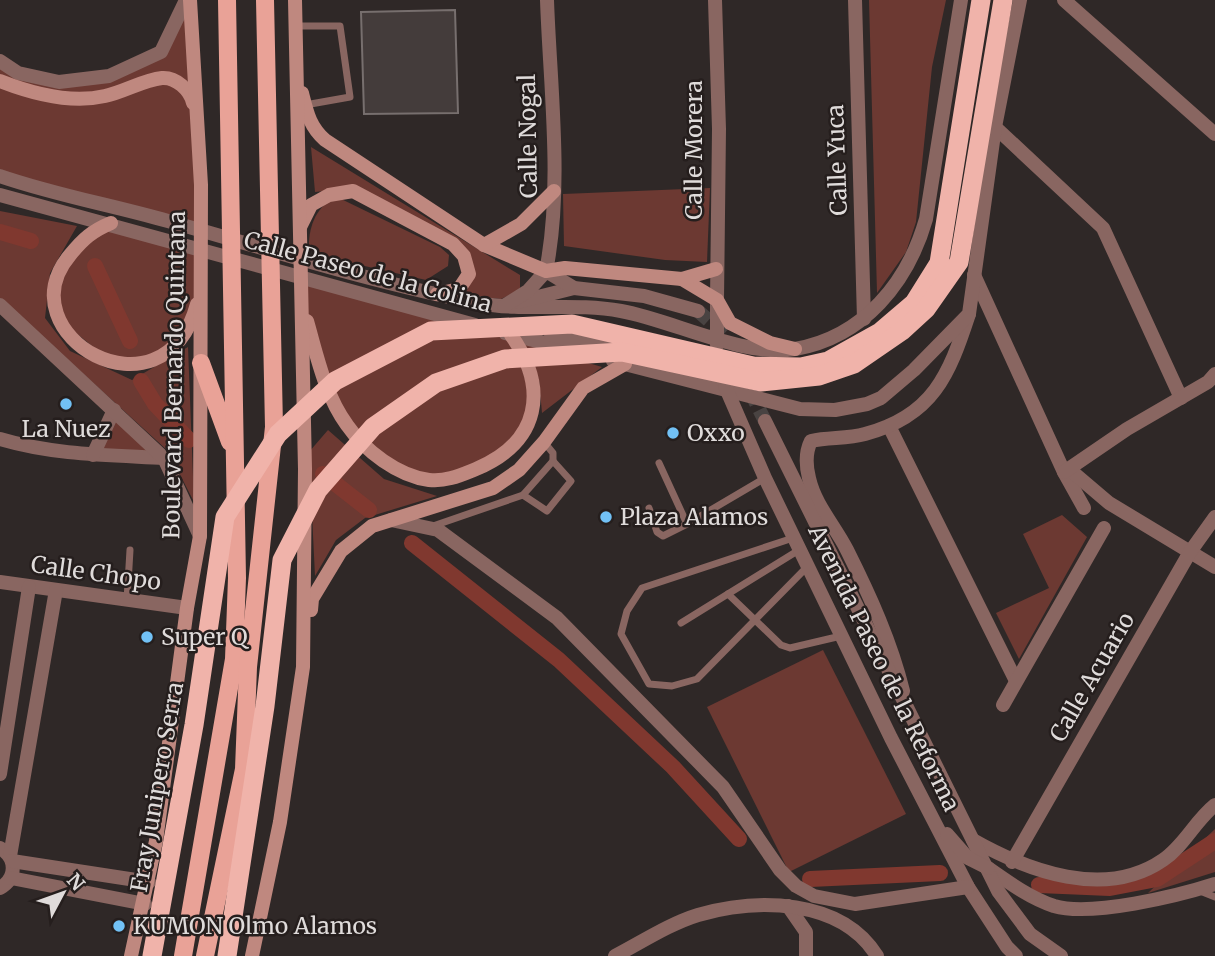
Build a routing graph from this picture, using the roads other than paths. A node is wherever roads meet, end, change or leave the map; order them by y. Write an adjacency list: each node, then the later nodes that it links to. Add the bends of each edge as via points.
1 (188, 0): 14 (street, via 161,52 109,76 59,82 19,73); 18 (main road, Boulevard Bernardo Quintana)
2 (227, 0): 57 (main road)
3 (265, 0): 111 (main road, via 274,427 248,667 244,769)
4 (295, 0): 13 (main road)
5 (547, 0): 22 (street, Calle Nogal)
6 (715, 0): 27 (street, Calle Morera, via 719,130)
7 (855, 0): 40 (street, Calle Yuca)
8 (961, 0): 40 (street, via 918,249 901,280)
9 (981, 0): 46 (highway, via 939,262 914,303 880,332)
10 (1003, 0): 46 (highway, via 960,262 926,309 902,331 854,364)
11 (1020, 0): 19 (street)
12 (1064, 0): 20 (street)
13 (296, 26): 15 (main road); 17 (lane, via 340,26 350,97)
14 (0, 61)
15 (297, 72): 17 (main road); 25 (main road)
16 (0, 81): 18 (main road, via 61,99 103,96 164,78 181,84 191,94)
17 (305, 105): 26 (main road, via 315,131 326,140)
18 (196, 114): 32 (main road, Boulevard Bernardo Quintana)
19 (995, 127): 29 (street); 49 (street, via 1103,228)
20 (1215, 134)
21 (0, 176): 33 (street, Calle Paseo de la Colina)
22 (554, 191): 26 (main road, via 520,224); 28 (street, Calle Nogal)
23 (0, 195): 24 (street, Calle Paseo de la Colina)
24 (111, 223): 32 (main road, via 88,233 61,266 54,292 59,319 72,341 92,356 140,366 181,341); 41 (street, Calle Paseo de la Colina)
25 (298, 231): 33 (main road, via 311,205 353,191 453,244 464,256 469,274 459,289); 34 (main road)
26 (484, 245): 28 (main road)
27 (716, 269): 30 (main road); 35 (street, Calle Morera)
28 (546, 271): 30 (main road, via 565,268); 31 (street); 37 (street, via 539,282)
29 (974, 275): 39 (street); 61 (street)
30 (682, 279): 35 (main road)
31 (574, 288): 37 (street); 38 (street, via 645,296)
32 (201, 293): 44 (main road, Boulevard Bernardo Quintana)
33 (437, 294): 37 (street, Calle Paseo de la Colina)
34 (301, 298): 41 (main road, via 329,395 346,424 360,442 404,474 431,480 453,478 484,466 513,445 526,428 534,407 533,374); 86 (main road)
35 (717, 300): 42 (street, Calle Morera); 43 (main road, via 730,323 770,343)
36 (0, 305): 51 (street)
37 (504, 306): 42 (street, Calle Paseo de la Colina, via 624,311)
38 (698, 311)
39 (969, 314): 50 (street, via 881,398 835,410); 53 (street, via 944,379 923,404)
40 (864, 319): 43 (street, via 834,337)
41 (511, 335): 42 (street, via 548,335 705,369 712,364); 45 (street, Calle Paseo de la Colina)
42 (719, 338): 43 (street, Calle Paseo de la Colina, via 761,348)
43 (795, 349): 48 (street, via 740,359 728,370); 50 (street, via 764,369 763,383 772,398)
44 (201, 363): 57 (main road); 71 (main road, Boulevard Bernardo Quintana)
45 (625, 364): 48 (street, Calle Paseo de la Colina); 55 (main road, via 583,388)
46 (823, 368): 109 (highway, Fray Junipero Serra, via 753,366 572,324 431,331 335,381 278,434 225,517 194,725); 112 (highway, via 761,382 622,352 505,359 436,383 373,427 318,490 282,560)
47 (1215, 374): 49 (street)
48 (725, 392): 50 (street, Calle Paseo de la Colina); 62 (street, Avenida Paseo de la Reforma)
49 (1181, 398): 61 (street)
50 (800, 409)
51 (114, 410): 56 (street); 58 (street)
52 (765, 421): 89 (street, Avenida Paseo de la Reforma)
53 (889, 426): 87 (street); 89 (street, via 850,438 811,442 806,461 816,498 846,548 893,651)
54 (0, 439): 56 (street)
55 (544, 442): 59 (lane, via 554,453); 67 (main road, via 519,470 493,488)
56 (93, 455): 58 (street)
57 (235, 457): 110 (main road, via 234,659)
58 (164, 458): 71 (street)
59 (553, 460): 63 (lane); 63 (lane, via 570,481 547,511)
60 (659, 463): 68 (lane)
61 (1066, 470): 65 (street); 74 (street, via 1109,503)
62 (765, 478): 68 (lane); 72 (street, Avenida Paseo de la Reforma)
63 (523, 495): 69 (lane)
64 (649, 508): 68 (lane, via 657,532 663,536)
65 (1084, 508)
66 (1215, 517): 74 (street, Calle Acuario)
67 (391, 520): 69 (street); 86 (main road, via 372,526 341,551 329,570 312,599)
68 (687, 524)
69 (428, 528): 103 (street, via 438,530 557,618 723,788 796,886 814,896 855,904)
70 (1104, 528): 87 (street)
71 (200, 536): 82 (main road, Boulevard Bernardo Quintana)
72 (796, 544): 75 (street, Avenida Paseo de la Reforma); 80 (lane); 83 (lane, via 642,588 627,611 621,634 649,684 672,686 697,679)
73 (130, 550): 81 (lane)
74 (1190, 552): 76 (street); 98 (street, Calle Acuario)
75 (807, 567): 83 (lane); 85 (street, Avenida Paseo de la Reforma)
76 (1215, 568)
77 (0, 582): 78 (street, Calle Chopo)
78 (30, 587): 79 (street, Calle Chopo); 90 (street)
79 (56, 590): 81 (street, Calle Chopo); 97 (street)
80 (728, 594): 83 (lane); 84 (lane)
81 (127, 600): 82 (street, Calle Chopo)
82 (187, 608): 100 (main road, Boulevard Bernardo Quintana)
83 (754, 621): 85 (lane, via 790,648)
84 (681, 624)
85 (841, 636): 92 (street, Avenida Paseo de la Reforma)
86 (303, 667): 113 (main road, via 280,822)
87 (1016, 681): 88 (street)
88 (1003, 705)
89 (906, 706): 91 (street, Avenida Paseo de la Reforma)
90 (4, 720): 94 (street)
91 (915, 725): 92 (street, via 917,749 908,753); 96 (street, Avenida Paseo de la Reforma)
92 (891, 738): 93 (street, Avenida Paseo de la Reforma)
93 (901, 758): 99 (street, via 950,838 968,858); 103 (street, Avenida Paseo de la Reforma)
94 (0, 774)
95 (1215, 805): 98 (street, via 1172,853 1131,877 1076,879)
96 (973, 840): 98 (street); 99 (street, Avenida Paseo de la Reforma)
97 (8, 855): 100 (street); 101 (street)
98 (1012, 862)
99 (988, 868): 104 (street, via 1056,907 1097,907); 118 (street, Avenida Paseo de la Reforma, via 1014,917)
100 (149, 882): 106 (main road, Boulevard Bernardo Quintana)
101 (6, 883): 106 (street)
102 (1215, 884): 104 (street)
103 (968, 887): 117 (street, Avenida Paseo de la Reforma)
104 (1197, 890): 105 (lane)
105 (1215, 897)
106 (145, 904): 108 (main road, Boulevard Bernardo Quintana)
107 (788, 906): 114 (street, via 746,906 698,915); 115 (street, via 806,932); 116 (street, via 821,913 862,937)
108 (131, 956)
109 (152, 956)
110 (183, 956)
111 (205, 956)
112 (227, 956)
113 (252, 956)
114 (615, 956)
115 (806, 956)
116 (877, 956)
117 (1016, 956)
118 (1061, 956)

